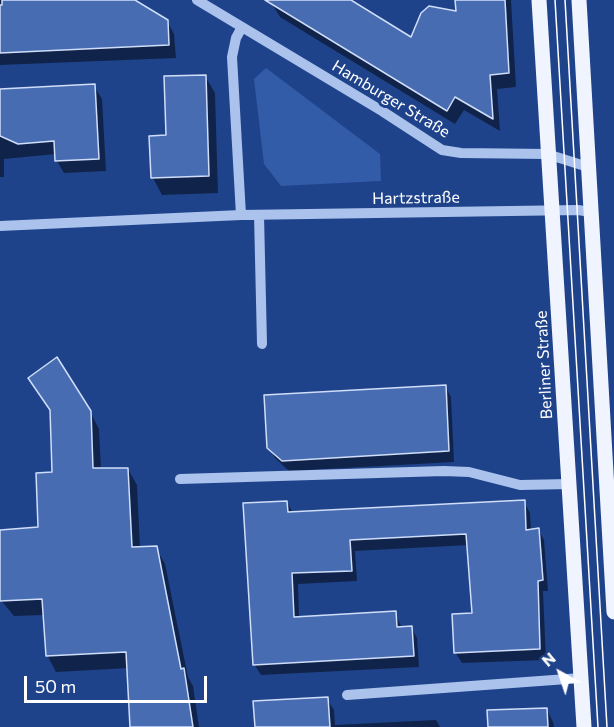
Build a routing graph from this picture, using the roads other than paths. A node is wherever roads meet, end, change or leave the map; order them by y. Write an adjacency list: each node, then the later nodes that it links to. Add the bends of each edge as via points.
1 (197, 0): 4 (street, Hamburger Straße)
2 (539, 0): 5 (main road, Berliner Straße)
3 (579, 0): 6 (main road)
4 (242, 27): 5 (street, Hamburger Straße, via 442,150); 9 (street, via 232,57)
5 (548, 154): 6 (street, Hamburger Straße); 7 (main road, Berliner Straße)
6 (588, 167): 8 (main road)
7 (553, 211): 8 (street, Hartzstraße); 10 (street, Hartzstraße); 14 (main road, Berliner Straße)
8 (591, 212): 15 (main road)
9 (241, 215): 10 (street, Hartzstraße); 11 (street, Hartzstraße)
10 (259, 215): 12 (street)
11 (0, 226)
12 (262, 344)
13 (180, 479): 14 (street, via 444,471 469,472 520,484)
14 (569, 484): 16 (main road, Berliner Straße)
15 (614, 612)
16 (581, 678): 17 (street); 18 (main road, Berliner Straße)
17 (346, 695)
18 (584, 727)

